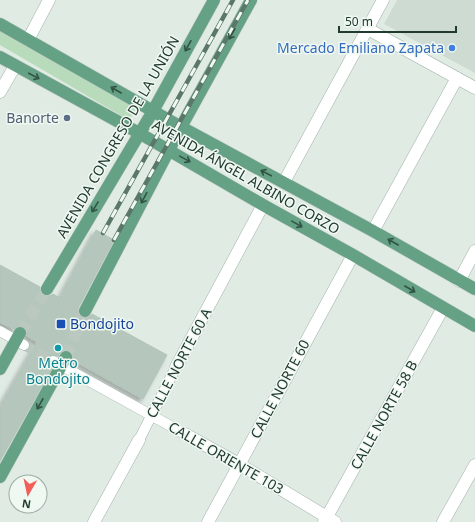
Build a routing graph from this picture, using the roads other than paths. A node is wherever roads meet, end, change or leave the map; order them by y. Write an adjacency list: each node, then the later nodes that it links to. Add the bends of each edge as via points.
1 (49, 0): 7 (street)
2 (214, 0): 13 (main road, AVENIDA CONGRESO DE LA UNIÓN, one-way to 13)
3 (251, 0): 14 (main road, one-way to 14)
4 (383, 0): 6 (street)
5 (0, 24): 7 (main road, AVENIDA ÁNGEL ALBINO CORZO)
6 (368, 29): 10 (street); 17 (street)
7 (28, 40): 13 (main road, AVENIDA ÁNGEL ALBINO CORZO, one-way to 7)
8 (0, 57): 9 (main road, AVENIDA ÁNGEL ALBINO CORZO)
9 (15, 66): 12 (street); 15 (main road, AVENIDA ÁNGEL ALBINO CORZO, one-way to 15)
10 (457, 78): 11 (street); 19 (street)
11 (475, 88)
12 (0, 92)
13 (153, 110): 14 (main road, AVENIDA ÁNGEL ALBINO CORZO); 15 (main road, AVENIDA CONGRESO DE LA UNIÓN)
14 (181, 127): 16 (main road); 17 (main road, AVENIDA ÁNGEL ALBINO CORZO, one-way to 14)
15 (139, 133): 16 (main road, AVENIDA ÁNGEL ALBINO CORZO); 23 (main road, AVENIDA CONGRESO DE LA UNIÓN, one-way to 23)
16 (169, 151): 18 (main road, AVENIDA ÁNGEL ALBINO CORZO, one-way to 18); 26 (main road, one-way to 26)
17 (284, 182): 19 (main road, AVENIDA ÁNGEL ALBINO CORZO)
18 (263, 205): 21 (main road, AVENIDA ÁNGEL ALBINO CORZO, one-way to 21); 31 (street, CALLE NORTE 60 A)
19 (373, 231): 22 (main road, AVENIDA ÁNGEL ALBINO CORZO, one-way to 19)
20 (475, 250): 22 (street)
21 (353, 255): 25 (main road, AVENIDA ÁNGEL ALBINO CORZO, one-way to 25); 36 (street, CALLE NORTE 60)
22 (459, 280): 24 (main road, AVENIDA ÁNGEL ALBINO CORZO)
23 (47, 289)
24 (475, 289)
25 (443, 308): 27 (main road, AVENIDA ÁNGEL ALBINO CORZO); 39 (street, CALLE NORTE 58 B)
26 (85, 311)
27 (475, 326)
28 (0, 331): 29 (street)
29 (20, 339): 32 (main road)
30 (60, 361): 33 (street, CALLE ORIENTE 103); 38 (main road, one-way to 38)
31 (176, 367): 33 (street, CALLE NORTE 60 A)
32 (0, 369)
33 (151, 416): 34 (street, CALLE ORIENTE 103); 35 (street, CALLE NORTE 60 A)
34 (185, 434): 36 (street, CALLE ORIENTE 103)
35 (138, 440): 40 (street, CALLE NORTE 60 A)
36 (239, 464): 39 (street, CALLE ORIENTE 103); 41 (street, CALLE NORTE 60)
37 (475, 465): 42 (street)
38 (0, 477)
39 (328, 520)
40 (94, 522)
41 (208, 522)
42 (443, 522)

